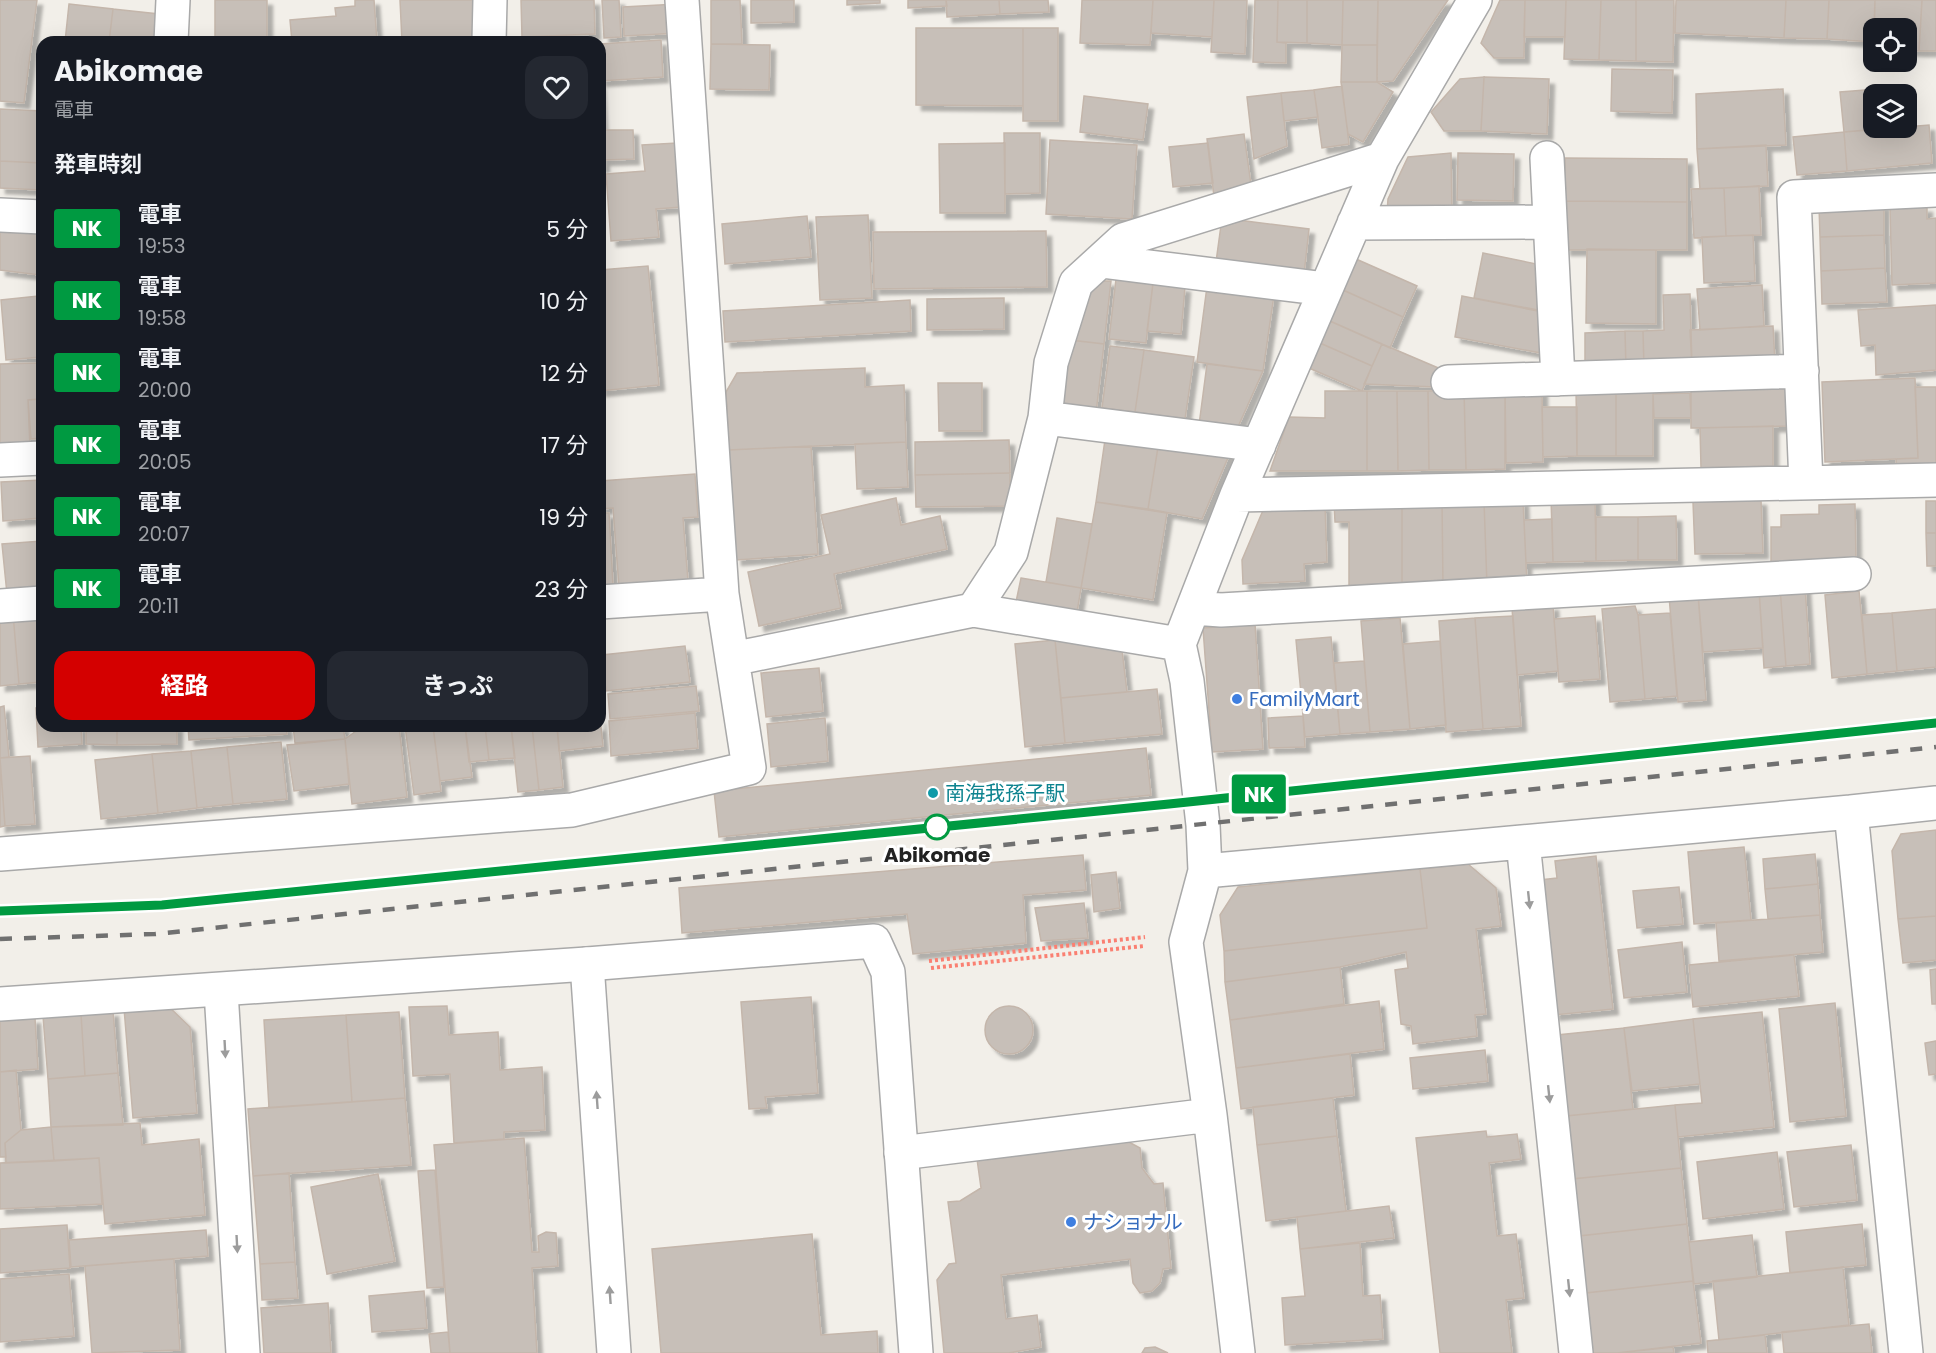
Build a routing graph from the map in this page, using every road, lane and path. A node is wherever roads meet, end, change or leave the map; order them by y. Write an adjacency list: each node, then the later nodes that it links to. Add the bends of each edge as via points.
1 (173, 0): 5 (street)
2 (490, 0): 6 (street)
3 (682, 0): 27 (street)
4 (1475, 0): 8 (street)
5 (171, 36)
6 (489, 36)
7 (1546, 158): 12 (street)
8 (1382, 159): 13 (street); 14 (street, via 1123,240)
9 (1936, 190): 16 (street, via 1794,197)
10 (0, 215): 11 (street)
11 (36, 216)
12 (1550, 222): 13 (street); 17 (street)
13 (1354, 223): 15 (street)
14 (1101, 261): 15 (street); 19 (street, via 1076,283 1052,363)
15 (1326, 289): 20 (street)
16 (1802, 372): 17 (street); 24 (street)
17 (1558, 379): 18 (street)
18 (1448, 382)
19 (1045, 418): 20 (street); 32 (street, via 1011,552)
20 (1258, 445): 25 (street)
21 (36, 458): 22 (street)
22 (0, 460)
23 (1936, 480): 24 (street)
24 (1806, 483): 25 (street)
25 (1237, 495): 31 (street)
26 (1854, 574): 31 (street, via 1221,610)
27 (722, 594): 28 (street); 34 (street)
28 (606, 602)
29 (36, 603): 30 (street)
30 (0, 606)
31 (1193, 608): 33 (street)
32 (973, 610): 33 (street); 34 (street)
33 (1179, 644): 39 (street, via 1187,681)
34 (732, 659): 38 (street, via 749,768 572,810)
35 (1936, 803): 36 (street)
36 (1851, 812): 37 (street); 54 (street)
37 (1523, 842): 39 (street); 53 (street, one-way to 53)
38 (0, 854)
39 (1205, 871): 41 (street)
40 (1147, 936): 42 (path)
41 (1186, 942): 44 (path); 47 (street)
42 (921, 962)
43 (587, 964): 44 (street, via 874,941); 45 (street); 50 (street, one-way to 43)
44 (888, 972): 48 (street)
45 (221, 991): 46 (street); 49 (street, one-way to 49)
46 (0, 1004)
47 (1210, 1115): 48 (street); 52 (street)
48 (901, 1153): 51 (street)
49 (243, 1353)
50 (614, 1353)
51 (916, 1353)
52 (1238, 1353)
53 (1576, 1353)
54 (1906, 1353)

